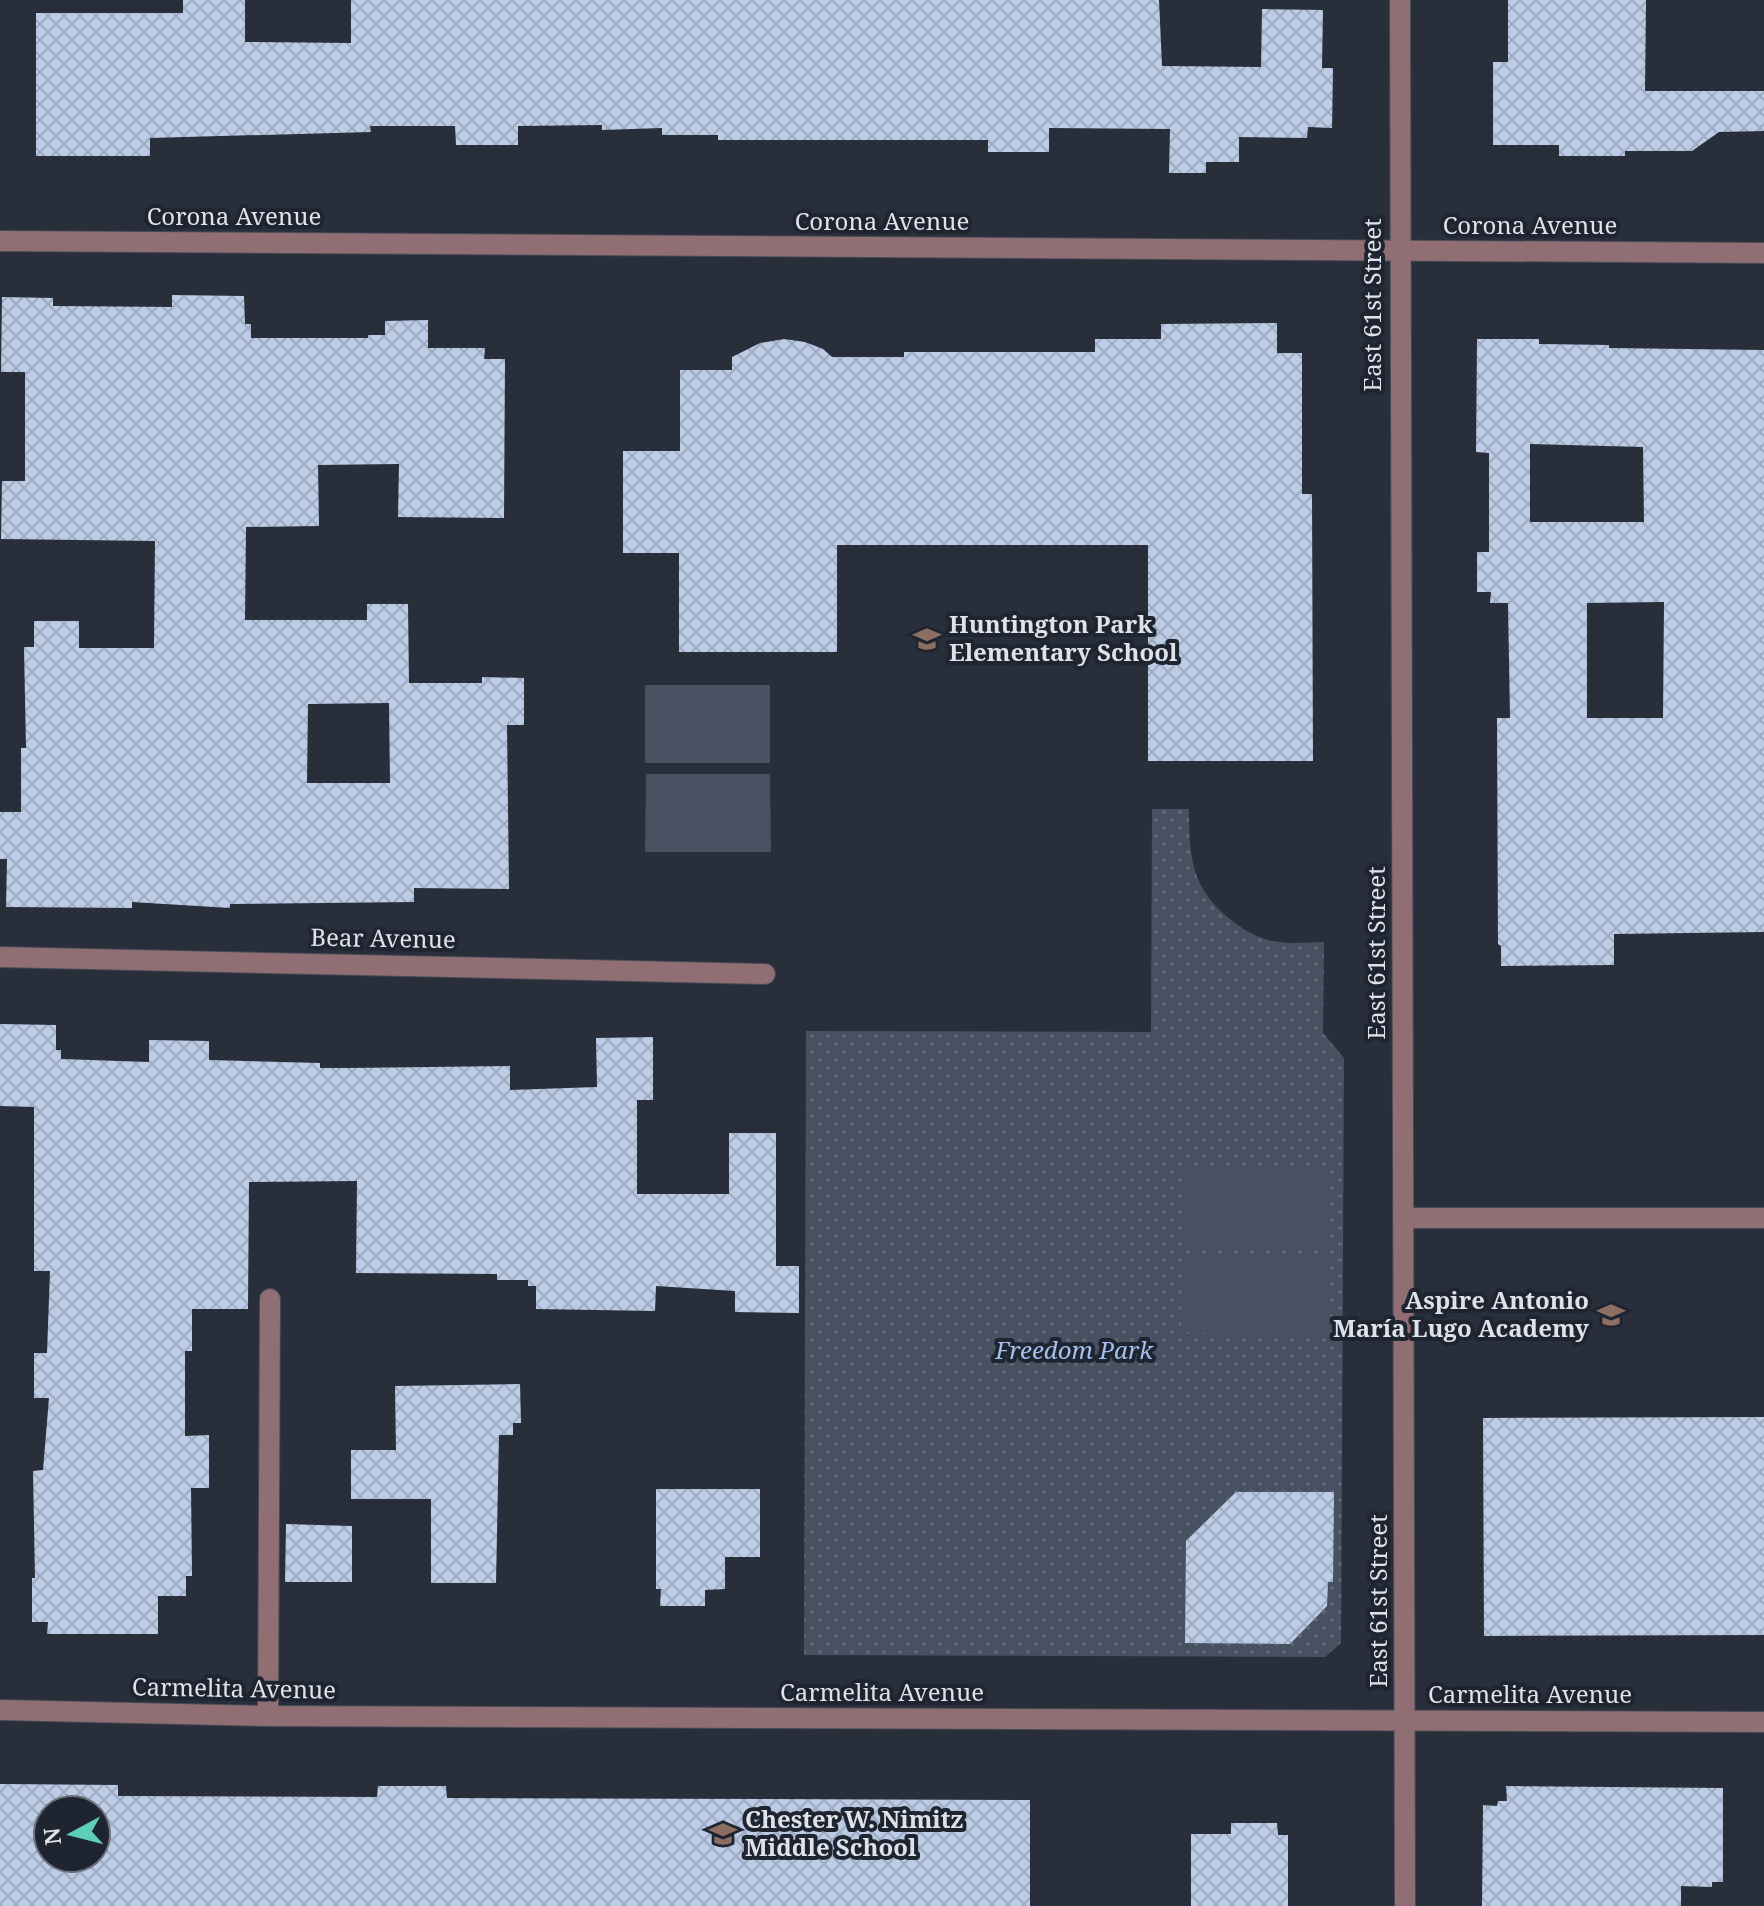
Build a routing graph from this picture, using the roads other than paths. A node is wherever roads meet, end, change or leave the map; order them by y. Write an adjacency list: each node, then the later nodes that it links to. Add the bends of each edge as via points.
1 (1400, 0): 3 (street, East 61st Street)
2 (0, 241): 3 (street, Corona Avenue)
3 (1399, 251): 4 (street, Corona Avenue); 7 (street, East 61st Street)
4 (1764, 253)
5 (0, 957): 6 (street, Bear Avenue)
6 (765, 974)
7 (1405, 1218): 8 (street); 12 (street, East 61st Street)
8 (1764, 1218)
9 (270, 1299): 11 (street)
10 (0, 1710): 11 (street, Carmelita Avenue)
11 (268, 1716): 12 (street, Carmelita Avenue)
12 (1405, 1721): 13 (street, Carmelita Avenue); 14 (street, East 61st Street)
13 (1764, 1722)
14 (1405, 1906)

